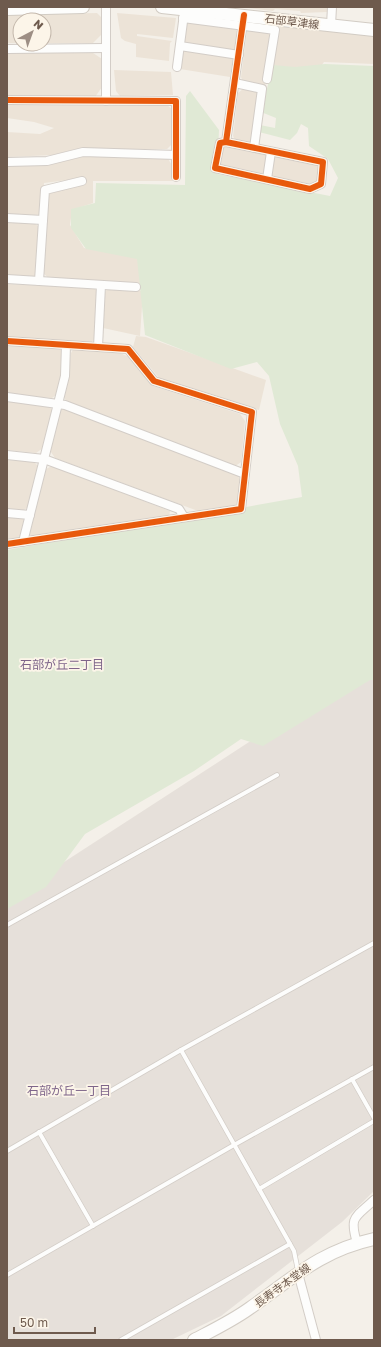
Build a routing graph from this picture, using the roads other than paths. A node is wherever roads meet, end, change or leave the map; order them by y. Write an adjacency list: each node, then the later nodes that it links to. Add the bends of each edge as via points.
1 (83, 7): 5 (main road)
2 (106, 7): 11 (street)
3 (162, 7): 6 (main road, 石部草津線)
4 (332, 7): 8 (street)
5 (14, 8)
6 (184, 13): 7 (main road, 石部草津線); 10 (street)
7 (244, 20): 8 (main road, 石部草津線); 13 (street); 15 (street, via 275,30)
8 (332, 26): 9 (main road, 石部草津線)
9 (374, 30)
10 (180, 46): 13 (street); 14 (street)
11 (106, 48): 12 (street); 18 (street)
12 (7, 49)
13 (239, 54): 16 (street)
14 (177, 67)
15 (267, 79)
16 (234, 83): 19 (street); 20 (street, via 262,89)
17 (7, 100): 18 (street)
18 (106, 101): 22 (street, via 176,101)
19 (226, 142): 20 (street); 25 (street, via 220,143 215,168)
20 (254, 148): 21 (street)
21 (271, 152): 25 (street); 25 (street, via 323,162 322,184 310,189)
22 (176, 155): 23 (street, via 83,152 47,161); 24 (street)
23 (7, 162)
24 (176, 177)
25 (268, 179)
26 (82, 181): 28 (street, via 45,190)
27 (7, 218): 28 (street)
28 (43, 220): 30 (street)
29 (7, 280): 30 (street)
30 (39, 281): 31 (street)
31 (102, 285): 32 (street); 35 (street)
32 (136, 287)
33 (7, 341): 34 (street)
34 (66, 345): 35 (street); 37 (street, via 65,376)
35 (98, 347): 40 (street, via 128,349 154,381 252,412)
36 (7, 397): 37 (street)
37 (57, 402): 39 (street); 40 (street)
38 (7, 455): 39 (street)
39 (44, 459): 42 (street); 43 (street, via 179,508)
40 (245, 474): 43 (street, via 241,509)
41 (7, 513): 42 (street)
42 (30, 515): 44 (street)
43 (184, 517): 44 (street)
44 (23, 542): 45 (street)
45 (7, 544)
46 (277, 775): 47 (lane)
47 (7, 925)
48 (374, 943): 49 (lane)
49 (181, 1050): 53 (lane); 54 (lane)
50 (374, 1067): 51 (lane)
51 (352, 1079): 52 (lane); 54 (lane)
52 (374, 1120): 56 (lane)
53 (39, 1132): 55 (lane); 58 (lane)
54 (234, 1145): 56 (lane); 58 (lane)
55 (8, 1149)
56 (259, 1189): 61 (lane)
57 (374, 1200): 60 (street, via 355,1218 352,1225)
58 (93, 1226): 63 (lane)
59 (374, 1239): 60 (main road, 長寿寺本堂線)
60 (357, 1243): 62 (main road, 長寿寺本堂線, via 326,1255)
61 (290, 1244): 62 (lane); 64 (lane)
62 (298, 1273): 65 (main road, 長寿寺本堂線, via 230,1321); 66 (street)
63 (7, 1275)
64 (121, 1340)
65 (194, 1340)
66 (316, 1340)

